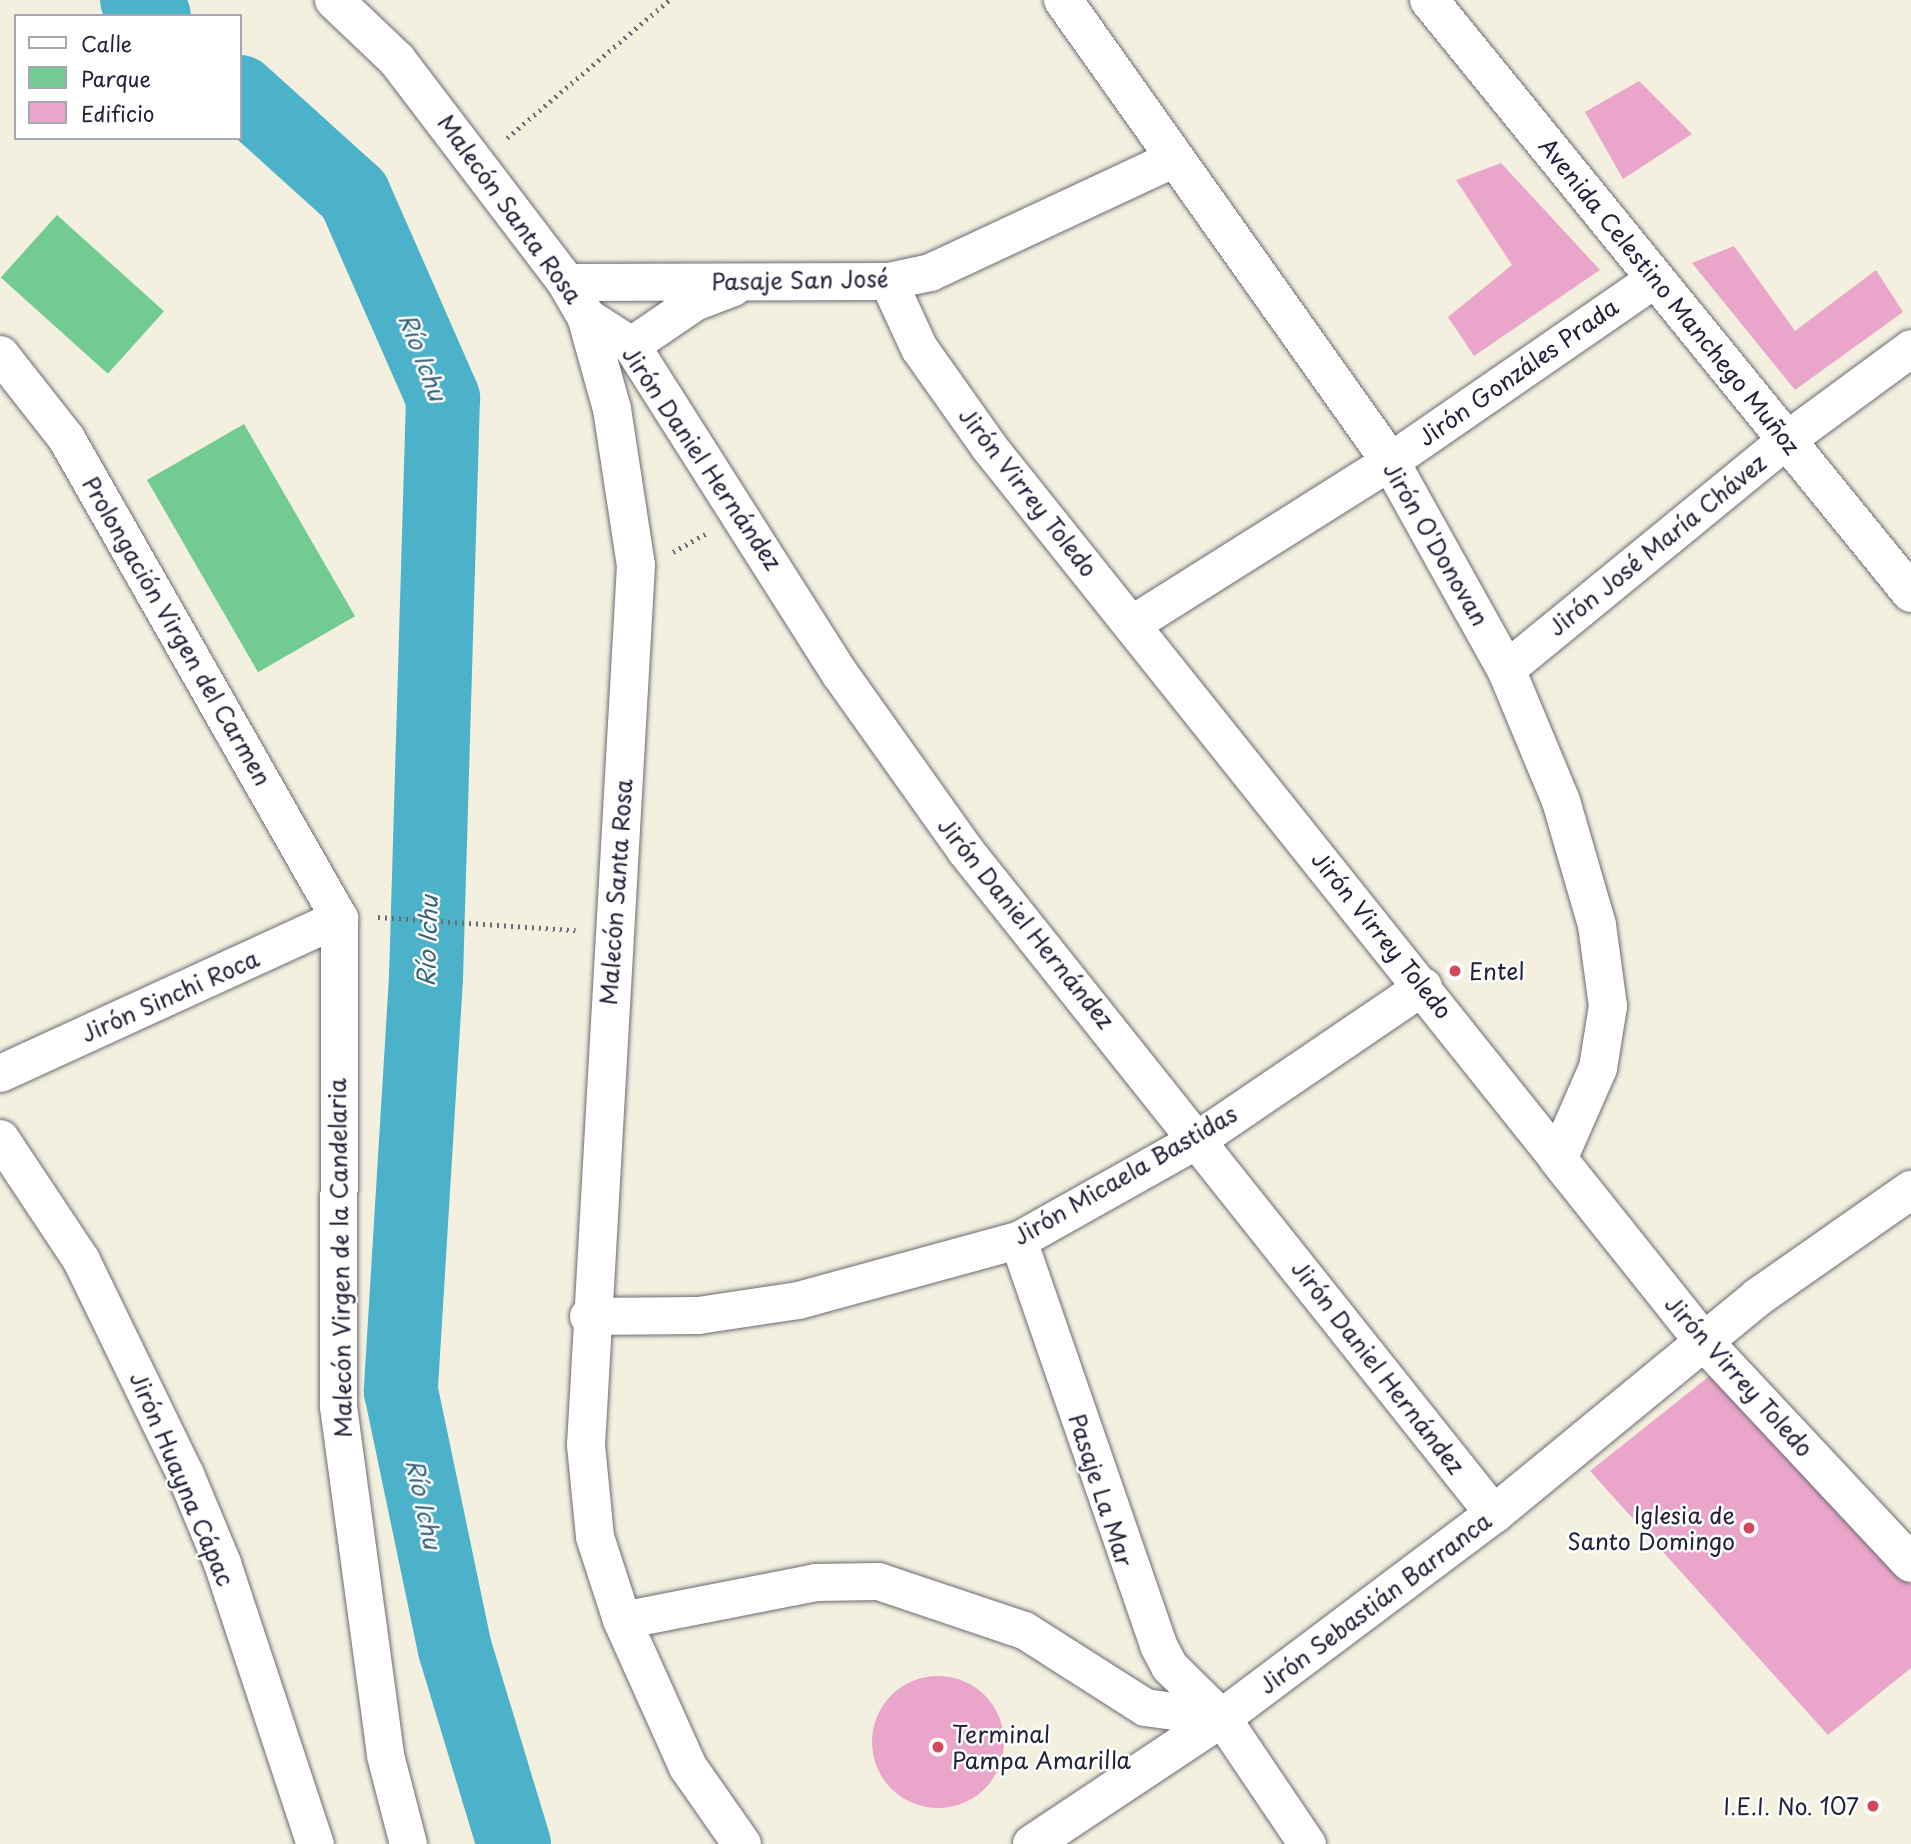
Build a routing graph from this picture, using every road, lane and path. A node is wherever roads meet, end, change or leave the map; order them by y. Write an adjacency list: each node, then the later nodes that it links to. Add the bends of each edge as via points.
1 (334, 0): 6 (main road, Malecón Santa Rosa, via 397,60)
2 (669, 0): 6 (path)
3 (1063, 0): 5 (main road, Jirón O'Donovan)
4 (1429, 0): 7 (main road, Avenida Celestino Manchego Muñoz)
5 (1175, 158): 9 (street, Pasaje San José, via 930,272); 16 (main road, Jirón O'Donovan)
6 (477, 164): 10 (main road, Malecón Santa Rosa)
7 (1656, 278): 15 (main road, Avenida Celestino Manchego Muñoz); 16 (street, Jirón Gonzáles Prada)
8 (749, 281): 9 (street, Pasaje San José); 10 (street, Pasaje San José); 12 (street, via 694,302)
9 (888, 281): 20 (street, Jirón Virrey Toledo, via 919,348 989,447)
10 (566, 282): 11 (main road, Malecón Santa Rosa)
11 (586, 316): 12 (street, Jirón Daniel Hernández); 18 (main road, Malecón Santa Rosa, via 612,409)
12 (631, 345): 17 (street, Jirón Daniel Hernández)
13 (1911, 348): 15 (street, Jirón José María Chávez)
14 (0, 354): 22 (street, Prolongación Virgen del Carmen, via 66,438)
15 (1786, 440): 19 (main road, Avenida Celestino Manchego Muñoz); 21 (street, Jirón José María Chávez)
16 (1390, 461): 20 (street, Jirón Gonzáles Prada); 21 (main road, Jirón O'Donovan)
17 (742, 513): 18 (path); 27 (street, Jirón Daniel Hernández, via 839,674 965,850)
18 (636, 573): 31 (main road, Malecón Santa Rosa)
19 (1911, 593)
20 (1133, 623): 24 (street, Jirón Virrey Toledo)
21 (1506, 669): 28 (main road, Jirón O'Donovan, via 1561,801 1597,925 1608,1006 1598,1068)
22 (354, 918): 23 (path); 25 (street, Jirón Sinchi Roca); 38 (street, Malecón Virgen de la Candelaria, via 338,1406 385,1755)
23 (549, 928)
24 (1423, 986): 27 (street, Jirón Micaela Bastidas); 28 (street, Jirón Virrey Toledo)
25 (0, 1073)
26 (0, 1138): 37 (street, Jirón Huayna Cápac, via 81,1259 185,1474 222,1563)
27 (1198, 1139): 30 (street, Jirón Micaela Bastidas); 33 (street, Jirón Daniel Hernández)
28 (1558, 1159): 32 (main road, Jirón Virrey Toledo)
29 (1911, 1190): 32 (main road, Jirón Sebastián Barranca, via 1758,1297)
30 (1018, 1240): 31 (street, Jirón Micaela Bastidas, via 798,1300 698,1315); 36 (street, Pasaje La Mar, via 1141,1609 1169,1666)
31 (588, 1316): 35 (main road, Malecón Santa Rosa, via 586,1445 595,1536)
32 (1705, 1343): 33 (main road, Jirón Sebastián Barranca); 34 (main road, Jirón Virrey Toledo)
33 (1494, 1514): 36 (main road, Jirón Sebastián Barranca)
34 (1911, 1563)
35 (622, 1620): 36 (street, via 815,1582 878,1581 1024,1630 1145,1707); 39 (main road, Malecón Santa Rosa, via 688,1767)
36 (1222, 1718): 40 (main road, Jirón Sebastián Barranca); 41 (street, Pasaje La Mar)
37 (315, 1844)
38 (408, 1844)
39 (742, 1844)
40 (1032, 1844)
41 (1307, 1844)

